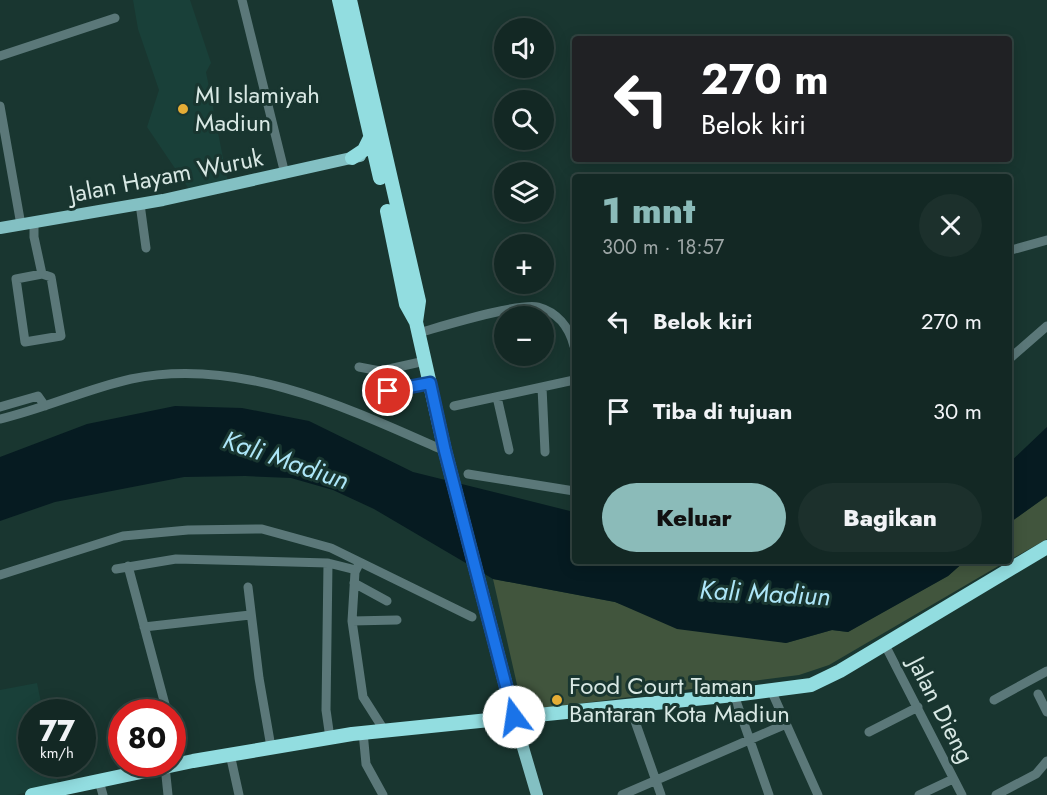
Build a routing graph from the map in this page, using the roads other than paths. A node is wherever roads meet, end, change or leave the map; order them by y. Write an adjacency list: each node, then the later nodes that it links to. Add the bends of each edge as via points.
1 (242, 0): 11 (street)
2 (339, 0): 8 (highway)
3 (350, 0): 9 (highway)
4 (115, 18): 5 (street)
5 (0, 56)
6 (0, 106): 7 (street)
7 (2, 119): 14 (street)
8 (371, 136): 9 (highway); 10 (highway, via 364,150)
9 (379, 152): 10 (main road, Jalan Hayam Wuruk); 21 (highway, via 406,304)
10 (352, 158): 11 (main road, Jalan Hayam Wuruk)
11 (285, 174): 12 (main road, Jalan Hayam Wuruk)
12 (140, 204): 13 (main road, Jalan Hayam Wuruk); 17 (street)
13 (34, 222): 14 (main road, Jalan Hayam Wuruk); 19 (street)
14 (21, 225): 15 (main road, Jalan Hayam Wuruk)
15 (0, 228)
16 (1047, 240): 18 (street)
17 (146, 248)
18 (1012, 250)
19 (42, 274): 19 (street, via 51,277 61,336 25,342 16,279)
20 (1047, 326): 23 (street)
21 (417, 327): 22 (street, via 535,306 557,316); 24 (highway)
22 (572, 342)
23 (1012, 357)
24 (425, 361): 25 (street, via 380,371); 27 (highway)
25 (359, 367)
26 (572, 380): 28 (street)
27 (430, 383): 29 (street); 37 (highway)
28 (542, 387): 30 (street); 36 (street)
29 (367, 395)
30 (497, 397): 33 (street); 35 (street)
31 (0, 406): 32 (street, via 38,396)
32 (45, 406): 34 (street); 37 (street, via 131,379 211,374 292,391 333,405)
33 (454, 406)
34 (0, 419)
35 (508, 450)
36 (545, 452)
37 (447, 456): 64 (highway)
38 (468, 474): 39 (street)
39 (572, 491)
40 (1047, 547): 54 (highway)
41 (328, 563): 42 (street); 43 (street, via 176,559); 69 (street, via 326,710)
42 (358, 565): 45 (street, via 332,548 262,529 218,528 123,536); 46 (street); 50 (street)
43 (128, 566): 44 (street); 53 (street)
44 (116, 569)
45 (0, 575)
46 (354, 583): 48 (street); 52 (street)
47 (248, 587): 49 (street)
48 (387, 601)
49 (250, 615): 53 (street); 71 (street)
50 (472, 617)
51 (397, 620): 52 (street)
52 (352, 621): 66 (street, via 363,697)
53 (144, 627): 59 (street)
54 (884, 643): 56 (highway, via 812,685); 62 (street, Jalan Dieng)
55 (1047, 671): 60 (street)
56 (771, 690): 58 (highway); 65 (street)
57 (1038, 694): 63 (street)
58 (734, 695): 61 (highway); 70 (street)
59 (163, 699)
60 (994, 700)
61 (630, 707): 64 (highway); 78 (street)
62 (918, 707): 68 (street); 77 (street, Jalan Dieng)
63 (1047, 712)
64 (513, 714): 66 (highway); 85 (main road)
65 (786, 724): 70 (street); 89 (street)
66 (384, 730): 67 (highway)
67 (363, 732): 69 (highway); 84 (street, via 366,764)
68 (869, 732)
69 (330, 738): 71 (highway)
70 (749, 740): 78 (street); 88 (street)
71 (271, 747): 72 (highway)
72 (230, 754): 73 (highway); 83 (street)
73 (186, 762)
74 (1047, 762): 92 (street, via 1036,774)
75 (117, 777): 79 (highway)
76 (170, 777): 82 (street)
77 (953, 778): 90 (street); 91 (street, Jalan Dieng)
78 (657, 780): 86 (street); 87 (street)
79 (99, 781): 80 (highway); 81 (street)
80 (32, 795)
81 (103, 795)
82 (168, 795)
83 (239, 795)
84 (383, 795)
85 (537, 795)
86 (622, 795)
87 (661, 795)
88 (769, 795)
89 (818, 795)
90 (919, 795)
91 (962, 795)
92 (996, 795)

